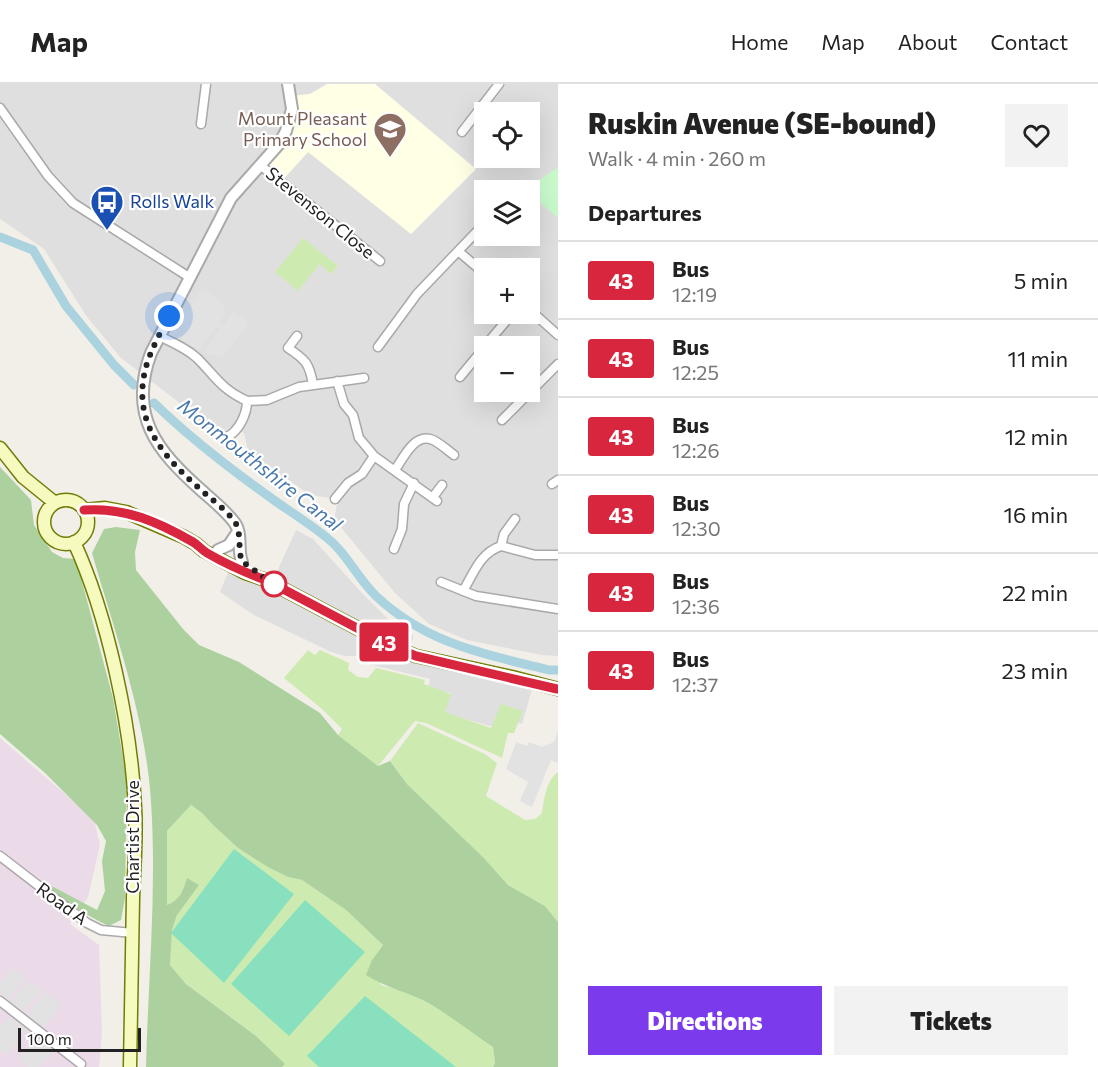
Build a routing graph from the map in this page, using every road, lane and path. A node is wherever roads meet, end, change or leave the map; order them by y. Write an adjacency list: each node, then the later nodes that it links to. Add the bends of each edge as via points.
1 (206, 84): 7 (street)
2 (288, 84): 9 (street, via 292,109 286,131)
3 (499, 84): 4 (street)
4 (486, 102)
5 (0, 108): 14 (street, via 48,176 74,203)
6 (474, 117): 8 (street)
7 (201, 124)
8 (462, 132)
9 (260, 165): 12 (street, Stevenson Close); 14 (street, via 231,198)
10 (474, 234): 11 (street)
11 (458, 251): 13 (street); 21 (street, via 417,294)
12 (380, 261)
13 (474, 265)
14 (189, 277): 18 (street)
15 (540, 319): 17 (street)
16 (504, 324): 20 (street)
17 (558, 335)
18 (159, 336): 28 (street, via 196,357 218,383); 41 (street, via 143,386 146,416 155,441 178,470 230,517 237,525)
19 (297, 336): 27 (street, via 288,348 305,359)
20 (494, 336)
21 (378, 347)
22 (474, 360): 24 (street)
23 (558, 364): 29 (street)
24 (460, 377)
25 (364, 378): 26 (street)
26 (337, 381): 27 (street); 33 (street, via 359,438)
27 (313, 384): 28 (street, via 267,400)
28 (248, 401): 30 (street, via 247,411 233,434)
29 (502, 420)
30 (227, 436)
31 (0, 448): 38 (main road, via 23,477)
32 (454, 455): 34 (street, via 430,439 421,439)
33 (374, 456): 34 (street); 37 (street, via 362,474)
34 (395, 470): 35 (street)
35 (414, 483): 36 (street, via 435,499); 44 (street, via 404,504 402,529)
36 (442, 485)
37 (335, 499)
38 (55, 504): 39 (main road, via 72,501); 42 (main road, via 45,515 47,534 65,544)
39 (84, 510): 42 (main road, via 87,529); 45 (main road, via 126,512 196,544 204,552)
40 (515, 519): 43 (street)
41 (237, 533): 45 (street); 47 (street); 48 (street)
42 (74, 542): 55 (main road, Chartist Drive, via 104,631 132,765 136,810)
43 (501, 546): 46 (street, via 535,555); 51 (street, via 483,556)
44 (394, 549)
45 (216, 554): 47 (main road); 49 (main road, via 245,573)
46 (558, 555)
47 (230, 556): 48 (main road)
48 (242, 562): 49 (main road)
49 (266, 580): 53 (main road, via 416,656)
50 (441, 582): 51 (street)
51 (463, 591): 52 (street, via 488,599)
52 (558, 609)
53 (557, 689)
54 (0, 856): 55 (street, Road A, via 87,923 101,930)
55 (133, 933): 58 (main road, Chartist Drive)
56 (0, 1001): 57 (street)
57 (81, 1064)
58 (130, 1067)

